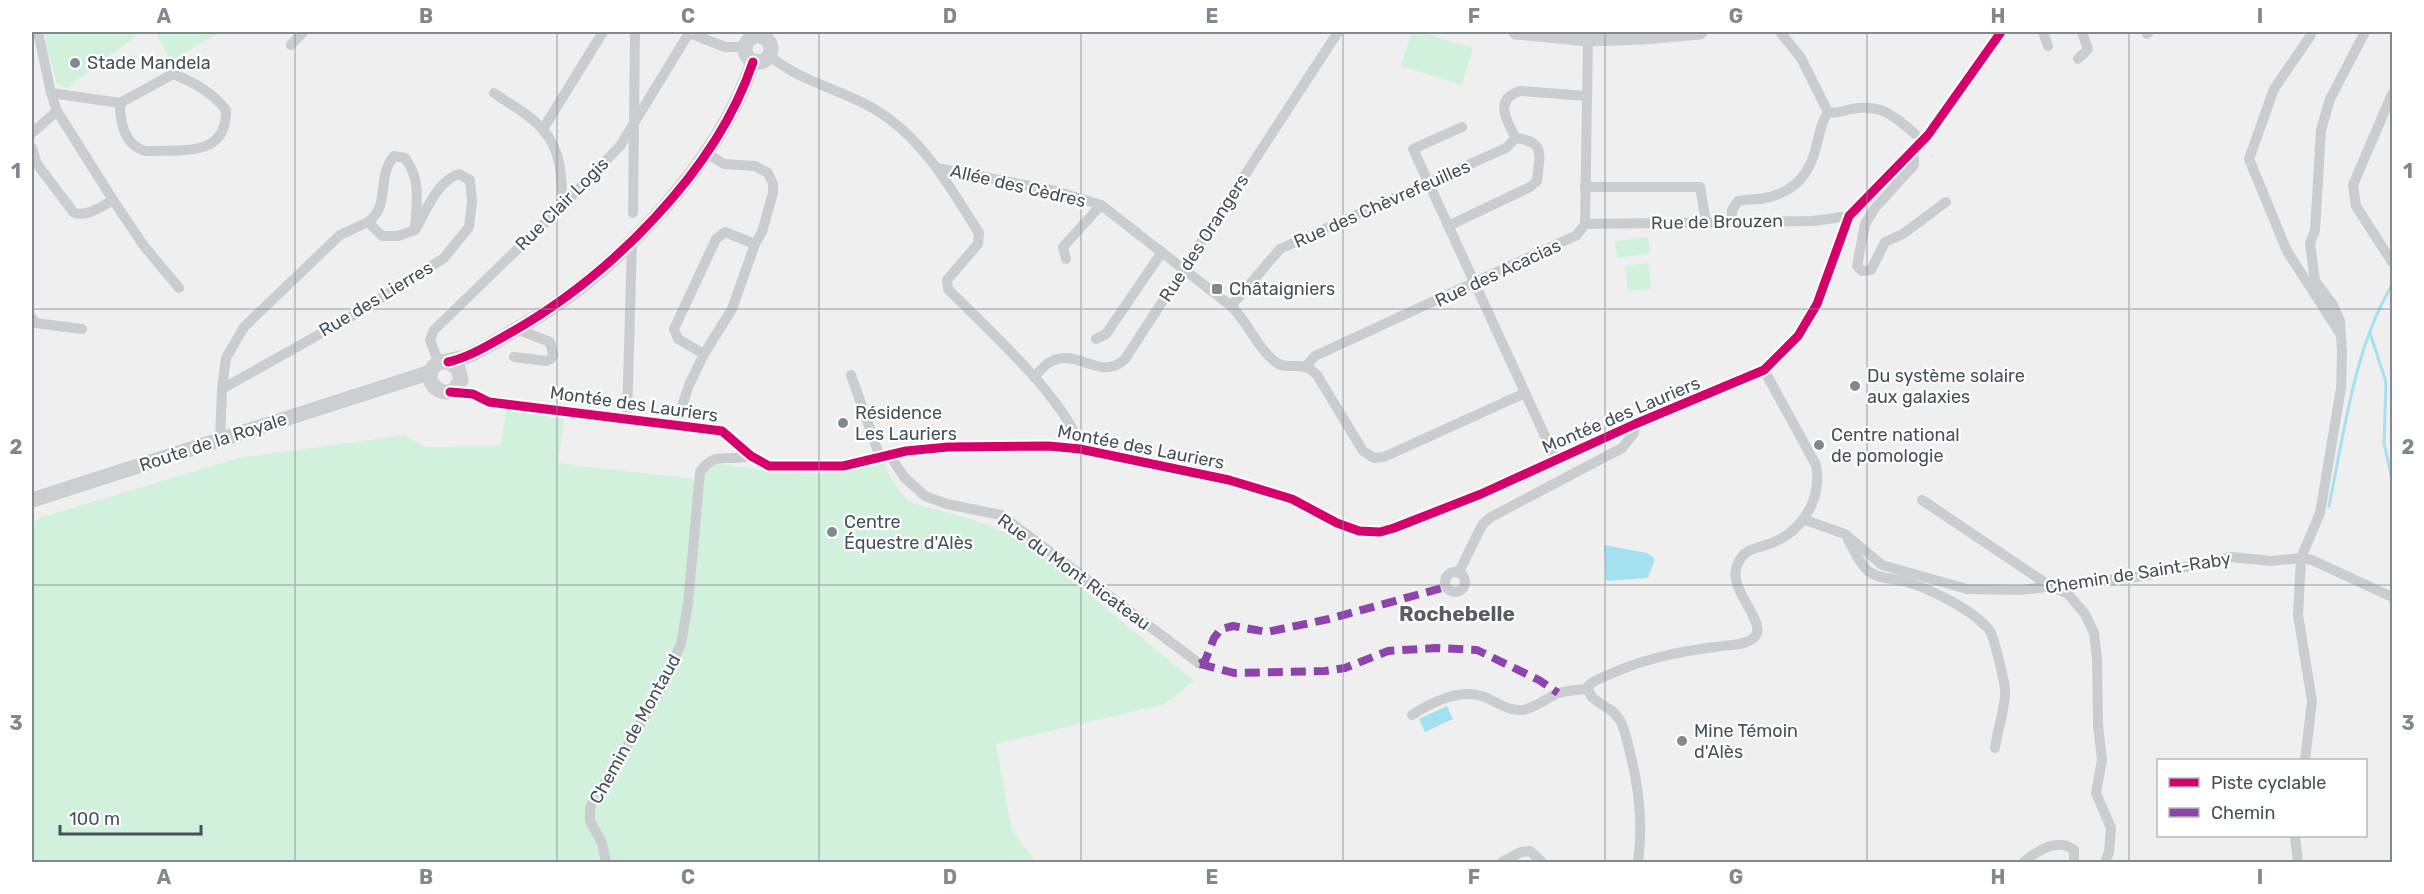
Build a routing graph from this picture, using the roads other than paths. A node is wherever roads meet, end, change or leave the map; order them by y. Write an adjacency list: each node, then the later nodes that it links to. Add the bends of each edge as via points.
1 (38, 32): 24 (street)
2 (303, 32): 18 (street)
3 (603, 32): 33 (street)
4 (635, 32): 31 (street)
5 (688, 32): 20 (street, via 725,47); 31 (street, Rue Clair Logis)
6 (1338, 32): 60 (street, Rue des Orangers)
7 (1516, 32): 17 (main road)
8 (1700, 32): 17 (main road)
9 (1780, 32): 30 (street, via 1801,58)
10 (2001, 32): 16 (street)
11 (2043, 32): 19 (street)
12 (2082, 32): 22 (street, via 2088,49)
13 (2365, 32): 67 (street, via 2330,99 2321,130 2315,231 2310,243 2315,281 2333,305)
14 (763, 34): 20 (main road, via 751,38); 21 (main road, via 770,45)
15 (2311, 35): 67 (street, via 2274,89 2249,159 2287,252)
16 (1991, 37): 38 (street, via 1928,135)
17 (1588, 39): 27 (street)
18 (291, 45)
19 (2048, 46)
20 (744, 47): 23 (main road, via 747,58)
21 (770, 56): 23 (main road); 40 (street, via 787,70 887,117)
22 (2078, 59)
23 (753, 62): 39 (main road, Route de la Royale, via 742,90)
24 (51, 93): 28 (street); 29 (street)
25 (494, 93): 33 (street)
26 (2392, 94): 59 (street, via 2353,185 2356,206)
27 (1587, 96): 36 (street, via 1511,94 1504,109 1505,119); 42 (street)
28 (120, 103): 28 (street, via 120,122 129,142 145,150 203,148 219,139 226,120 226,110 216,97 191,80 173,74)
29 (57, 111): 34 (street); 43 (street)
30 (1828, 111): 35 (street, via 1870,107 1887,111); 51 (street, via 1820,123 1812,163 1805,176 1788,190 1765,199 1738,201 1732,210)
31 (634, 126): 46 (street, Rue Clair Logis); 47 (street)
32 (1462, 127): 41 (street, via 1413,149)
33 (543, 129): 46 (street, via 556,152)
34 (32, 133)
35 (1915, 134)
36 (1516, 138): 41 (street, Rue des Chèvrefeuilles, via 1506,148); 53 (street, via 1531,140 1538,147 1537,181)
37 (32, 148): 43 (street, via 37,164 74,213 80,215)
38 (1910, 152): 44 (street, via 1914,165 1865,224 1857,266 1862,271 1871,270 1885,242 1903,234); 48 (street)
39 (706, 153): 55 (main road, Route de la Royale); 56 (street, via 724,164 755,166 772,178 773,193)
40 (938, 168): 45 (street, Allée des Cèdres, via 1056,191); 77 (street, via 979,233 978,244 947,280 948,289)
41 (1428, 183): 53 (street); 63 (street, Rue des Chèvrefeuilles, via 1280,249)
42 (1585, 187): 50 (street, via 1700,187); 52 (street)
43 (113, 200): 62 (street)
44 (1946, 202)
45 (1101, 205): 57 (street, Allée des Cèdres); 58 (street, via 1063,247)
46 (562, 206): 74 (street, Rue Clair Logis, via 434,330 430,340)
47 (633, 213)
48 (1848, 216): 51 (street, Rue de Brouzen, via 1813,221); 73 (street, via 1817,304 1798,336)
49 (368, 222): 54 (street, via 382,236); 54 (street, via 380,210 386,166 394,156 405,158 418,186); 78 (street, via 340,235 244,327 226,358)
50 (1706, 222): 51 (street, Rue de Brouzen); 52 (street, Rue de Brouzen)
51 (1732, 222)
52 (1585, 224): 61 (street, Rue des Acacias, via 1568,241)
53 (1448, 226): 61 (street)
54 (415, 230): 78 (street, Rue des Lierres, via 449,177 459,174 470,180 469,226 444,258 352,316)
55 (632, 241): 66 (main road, Route de la Royale, via 568,296); 82 (street)
56 (755, 244): 69 (street, via 732,309); 69 (street, via 725,232 716,239 674,329 678,339)
57 (1162, 252): 60 (street, Allée des Cèdres); 68 (street, via 1106,334)
58 (1066, 259)
59 (2392, 262)
60 (1183, 270): 63 (street, Allée des Cèdres); 77 (street, Rue des Orangers, via 1118,366 1106,369 1059,358 1050,361)
61 (1475, 284): 72 (street, Rue des Acacias, via 1315,356); 80 (street)
62 (179, 288)
63 (1232, 306): 72 (street, Allée des Cèdres, via 1278,363 1292,368)
64 (32, 318): 65 (street, via 35,323)
65 (82, 329)
66 (516, 329): 70 (main road, Route de la Royale); 71 (street, via 550,342 553,355 546,361)
67 (2341, 335): 94 (street, via 2341,388 2320,513)
68 (1096, 339)
69 (704, 354): 83 (street)
70 (470, 355): 74 (main road, Route de la Royale); 76 (main road)
71 (514, 357)
72 (1306, 366): 80 (street, via 1317,375 1363,451 1374,458 1384,457)
73 (1764, 370): 84 (street, Montée des Lauriers); 92 (street, via 1816,465 1815,495)
74 (438, 371): 76 (main road, via 456,365); 79 (main road, via 441,392); 85 (main road, Route de la Royale)
75 (851, 375): 87 (street, Rue du Mont Ricateau)
76 (461, 376): 79 (main road, via 458,388); 81 (street)
77 (1034, 377): 86 (street, via 1066,417)
78 (222, 389): 85 (street)
79 (450, 392): 81 (street, Montée des Lauriers)
80 (1525, 393): 89 (street)
81 (473, 394): 82 (street, Montée des Lauriers, via 489,402)
82 (627, 418): 83 (street, Montée des Lauriers)
83 (676, 424): 88 (street, Montée des Lauriers, via 722,431)
84 (1635, 424): 89 (street, Montée des Lauriers); 95 (street, via 1634,433 1622,448 1482,525)
85 (220, 441): 90 (main road, Route de la Royale)
86 (1080, 449): 87 (street, Montée des Lauriers, via 948,447); 89 (street, Montée des Lauriers, via 1229,480 1292,500 1359,531 1380,532 1481,494)
87 (884, 455): 88 (street, Montée des Lauriers, via 843,466 769,466); 98 (street, Rue du Mont Ricateau, via 925,496 1001,515)
88 (751, 456): 104 (street, Chemin de Montaud, via 718,457 707,462 700,472 681,644 658,693 590,807 590,821 602,843)
89 (1556, 460)
90 (32, 500)
91 (1922, 500): 96 (street)
92 (1805, 520): 93 (street, Chemin de Saint-Raby); 99 (street, via 1773,543 1747,550 1737,565 1734,572 1738,591 1758,629 1750,642 1648,659 1592,682)
93 (1845, 534): 96 (street, Chemin de Saint-Raby, via 1882,565 1967,589); 101 (street, via 1869,572 1938,595 1970,613 1991,632 2006,691)
94 (2301, 558): 96 (street, Chemin de Saint-Raby, via 2271,561 2231,556 2144,576); 97 (street, Chemin de Saint-Raby); 102 (street, via 2298,615 2312,701)
95 (1459, 572)
96 (2050, 586): 110 (street, via 2068,594 2085,614 2094,633 2102,760 2096,793 2111,828)
97 (2392, 597)
98 (1200, 664)
99 (1588, 689): 100 (street, via 1558,693 1520,710 1466,694 1442,698); 107 (street, via 1592,699 1611,708 1625,732 1639,790 1642,834)
100 (1412, 715)
101 (1995, 748)
102 (2305, 759)
103 (2295, 837): 111 (street)
104 (606, 862)
105 (1503, 862): 106 (street, via 1521,852 1530,852)
106 (1542, 862)
107 (1638, 862)
108 (2024, 862): 109 (street, via 2036,852 2063,845 2074,850)
109 (2074, 862)
110 (2105, 862)
111 (2298, 862)

